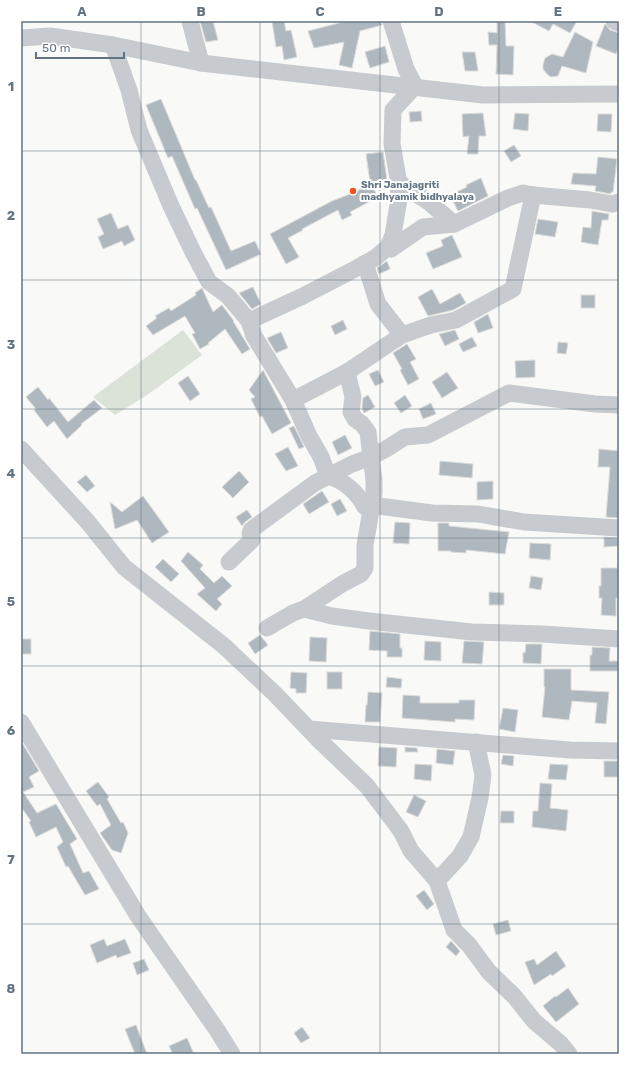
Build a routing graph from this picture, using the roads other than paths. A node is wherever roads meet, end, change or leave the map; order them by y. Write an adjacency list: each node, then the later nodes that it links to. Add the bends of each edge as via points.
1 (190, 21): 7 (street)
2 (391, 21): 8 (street, via 406,69)
3 (614, 21): 4 (street)
4 (619, 23)
5 (21, 38): 6 (street, via 50,36)
6 (113, 45): 7 (street); 16 (street, via 129,90 139,130 182,229 209,282 228,296)
7 (201, 63): 8 (street)
8 (415, 86): 9 (street, via 483,95); 10 (street, via 393,110 392,144)
9 (619, 94)
10 (398, 182): 13 (street, via 429,202); 14 (street, via 399,199)
11 (533, 195): 12 (street, via 612,204); 13 (street, via 523,193 508,198); 17 (street, via 514,289 456,320)
12 (619, 202)
13 (454, 224): 14 (street, via 423,227 392,249)
14 (388, 247): 15 (street)
15 (365, 264): 16 (street); 17 (street, via 378,304)
16 (249, 321): 19 (street, via 254,336)
17 (402, 335): 18 (street)
18 (347, 372): 19 (street); 22 (street, via 353,398 351,412 368,432)
19 (293, 400): 23 (street)
20 (619, 404): 22 (street, via 595,404 509,394 428,435 405,437)
21 (21, 449): 31 (street, via 87,521 124,567 224,646)
22 (371, 457): 23 (street); 24 (street, via 374,480)
23 (328, 476): 24 (street, via 336,478 353,491 365,507); 26 (street, via 251,530 252,540)
24 (371, 505): 25 (street, via 432,513 478,514 524,522); 27 (street, via 365,545 365,568 361,574)
25 (619, 528)
26 (229, 562)
27 (304, 610): 28 (street, via 293,613); 29 (street, via 368,621 472,632)
28 (267, 628)
29 (619, 639)
30 (21, 722): 35 (street, via 138,916)
31 (309, 729): 32 (street); 34 (street, via 368,786 401,831 411,851)
32 (476, 742): 33 (street, via 570,750); 34 (street, via 483,775 471,837 460,856)
33 (619, 751)
34 (437, 881): 36 (street, via 454,930 534,1021 561,1044)
35 (232, 1054)
36 (568, 1054)

